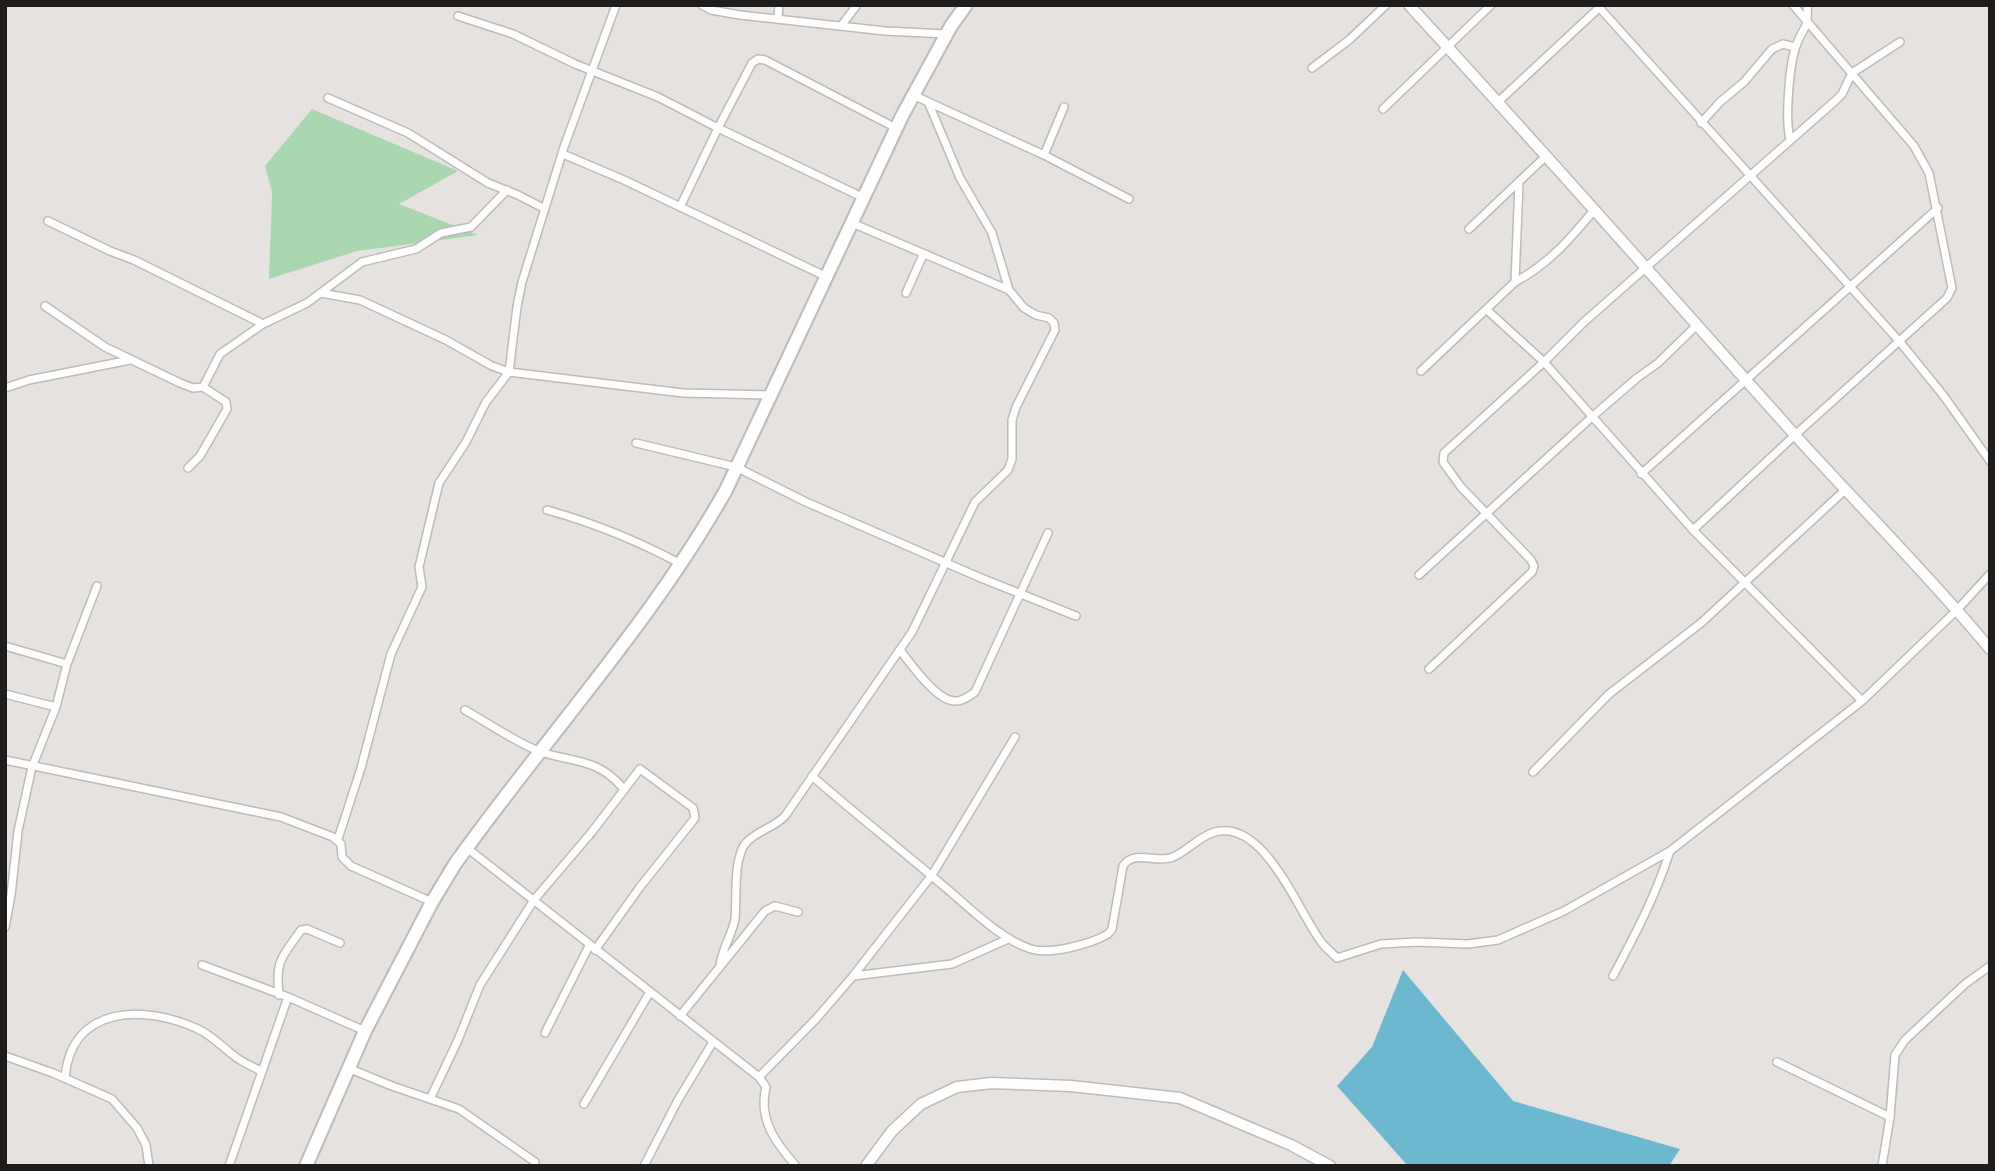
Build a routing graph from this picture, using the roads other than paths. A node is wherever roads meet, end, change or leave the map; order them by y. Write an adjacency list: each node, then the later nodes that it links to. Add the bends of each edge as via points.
1 (616, 5): 21 (street)
2 (702, 5): 13 (street)
3 (779, 5): 13 (street)
4 (858, 5): 15 (street)
5 (966, 5): 16 (highway)
6 (1386, 5): 20 (street)
7 (1409, 5): 18 (street)
8 (1491, 5): 18 (street)
9 (1793, 5): 14 (street)
10 (1807, 5): 14 (street)
11 (1599, 6): 25 (street); 29 (street)
12 (458, 16): 21 (street, via 513,34)
13 (778, 18): 15 (street)
14 (1808, 22): 19 (street); 22 (street)
15 (841, 26): 16 (street)
16 (946, 34): 23 (highway)
17 (1900, 42): 22 (street)
18 (1447, 46): 25 (street); 28 (street)
19 (1795, 47): 29 (street, via 1783,44 1772,49); 32 (street, via 1787,121)
20 (1312, 68)
21 (594, 70): 30 (street); 33 (street)
22 (1852, 73): 32 (street, via 1842,94); 42 (street, via 1914,146 1930,173)
23 (913, 95): 26 (street); 31 (highway)
24 (328, 97): 38 (street, via 408,134)
25 (1498, 102): 35 (street)
26 (929, 104): 34 (street); 53 (street, via 960,178 992,233)
27 (1064, 107): 34 (street)
28 (1383, 109)
29 (1701, 123): 36 (street)
30 (718, 128): 31 (street, via 758,59); 39 (street); 41 (street)
31 (896, 128): 39 (highway)
32 (1790, 139): 36 (street)
33 (563, 154): 41 (street); 43 (street)
34 (1044, 155): 40 (street)
35 (1546, 156): 37 (street); 44 (street)
36 (1750, 174): 49 (street); 52 (street)
37 (1518, 183): 47 (street); 51 (street)
38 (507, 190): 43 (street); 54 (street, via 471,227 442,233 416,249 362,262)
39 (864, 198): 46 (highway)
40 (1129, 199)
41 (680, 207): 50 (street)
42 (1938, 208): 52 (street); 60 (street, via 1952,288)
43 (545, 209): 64 (street, via 520,293)
44 (1595, 209): 49 (street); 51 (street, via 1559,252)
45 (48, 221): 58 (street)
46 (852, 223): 48 (street); 50 (highway)
47 (1469, 229)
48 (923, 255): 53 (street); 55 (street)
49 (1646, 267): 59 (street); 62 (street)
50 (827, 277): 68 (highway)
51 (1515, 282): 57 (street)
52 (1849, 288): 60 (street); 65 (street)
53 (1009, 290): 81 (street, via 1024,308 1049,318 1055,330 1016,407 1008,470 975,502)
54 (321, 293): 58 (street); 64 (street, via 360,300)
55 (905, 293)
56 (45, 306): 61 (street)
57 (1487, 310): 62 (street); 63 (street)
58 (263, 324): 66 (street, via 220,354)
59 (1697, 325): 65 (street); 69 (street)
60 (1900, 342): 70 (street); 72 (street)
61 (131, 359): 66 (street, via 180,383); 67 (street)
62 (1544, 362): 69 (street); 78 (street, via 1444,453 1443,463)
63 (1421, 371)
64 (509, 372): 68 (street, via 683,393); 106 (street, via 486,402 439,484 419,567 422,587 391,654)
65 (1747, 380): 70 (street); 75 (street)
66 (203, 387): 74 (street, via 226,402 227,409)
67 (5, 388)
68 (771, 395): 73 (highway)
69 (1594, 416): 75 (street); 78 (street)
70 (1795, 435): 76 (street); 79 (street)
71 (636, 443): 73 (street)
72 (1990, 461)
73 (736, 467): 81 (street); 82 (highway)
74 (188, 468)
75 (1641, 474): 79 (street)
76 (1845, 490): 85 (street); 88 (street)
77 (547, 510): 82 (street, via 621,535)
78 (1487, 513): 84 (street); 94 (street, via 1531,560 1532,572)
79 (1693, 530): 85 (street)
80 (1048, 533): 87 (street)
81 (944, 561): 87 (street); 92 (street)
82 (681, 564): 100 (highway)
83 (1990, 573): 88 (street)
84 (1419, 575)
85 (1745, 582): 96 (street); 103 (street, via 1701,623 1609,694)
86 (97, 586): 93 (street)
87 (1021, 594): 89 (street); 92 (street, via 975,692 959,701 951,701 922,679)
88 (1957, 610): 91 (street); 96 (street)
89 (1076, 616)
90 (5, 646): 93 (street)
91 (1990, 649)
92 (900, 650): 104 (street)
93 (67, 664): 97 (street)
94 (1429, 669)
95 (5, 694): 97 (street)
96 (1862, 701): 108 (street)
97 (55, 707): 102 (street)
98 (465, 710): 100 (street)
99 (1016, 737): 109 (street)
100 (540, 752): 105 (street, via 587,762); 107 (highway)
101 (5, 760): 102 (street)
102 (32, 767): 106 (street, via 281,817); 113 (street)
103 (1533, 772)
104 (812, 776): 109 (street); 118 (street, via 778,824 744,845 735,916)
105 (623, 788): 110 (street); 116 (street, via 640,769 693,808 695,818)
106 (338, 839): 111 (street, via 342,857 351,866)
107 (467, 848): 110 (street); 111 (highway)
108 (1670, 851): 114 (street, via 1564,911 1498,940 1381,944 1337,958 1323,945 1267,854 1244,837 1214,832 1169,859 1126,860 1112,929 1103,936 1041,952); 121 (street, via 1661,881)
109 (932, 875): 114 (street); 120 (street)
110 (534, 900): 116 (street); 135 (street, via 480,985)
111 (432, 902): 126 (highway)
112 (798, 912): 118 (street, via 770,908)
113 (5, 927)
114 (1009, 939): 120 (street, via 952,964)
115 (340, 943): 123 (street, via 301,930 277,965)
116 (592, 948): 122 (street); 127 (street)
117 (202, 965): 123 (street)
118 (720, 965): 125 (street)
119 (1990, 966): 137 (street, via 1905,1040 1895,1055)
120 (853, 976): 133 (street)
121 (1613, 976)
122 (650, 992): 125 (street); 136 (street)
123 (279, 995): 124 (street)
124 (288, 997): 126 (street); 132 (street)
125 (680, 1016): 128 (street)
126 (365, 1031): 131 (highway)
127 (545, 1033)
128 (713, 1042): 133 (street); 142 (street)
129 (5, 1056): 134 (street)
130 (1777, 1062): 137 (street)
131 (347, 1067): 135 (street); 141 (highway)
132 (261, 1071): 134 (street, via 197,1029 142,1012 103,1019 92,1027 69,1053); 140 (street)
133 (759, 1077): 143 (street, via 766,1087 767,1122)
134 (65, 1078): 139 (street, via 107,1095 123,1109 146,1145)
135 (430, 1099): 138 (street, via 459,1109)
136 (584, 1104)
137 (1890, 1117): 146 (street)
138 (535, 1162)
139 (149, 1166)
140 (229, 1166)
141 (306, 1166)
142 (644, 1166)
143 (796, 1166)
144 (866, 1166): 145 (street, via 892,1131 921,1104 957,1087 992,1083 1180,1098)
145 (1329, 1166)
146 (1882, 1166)

